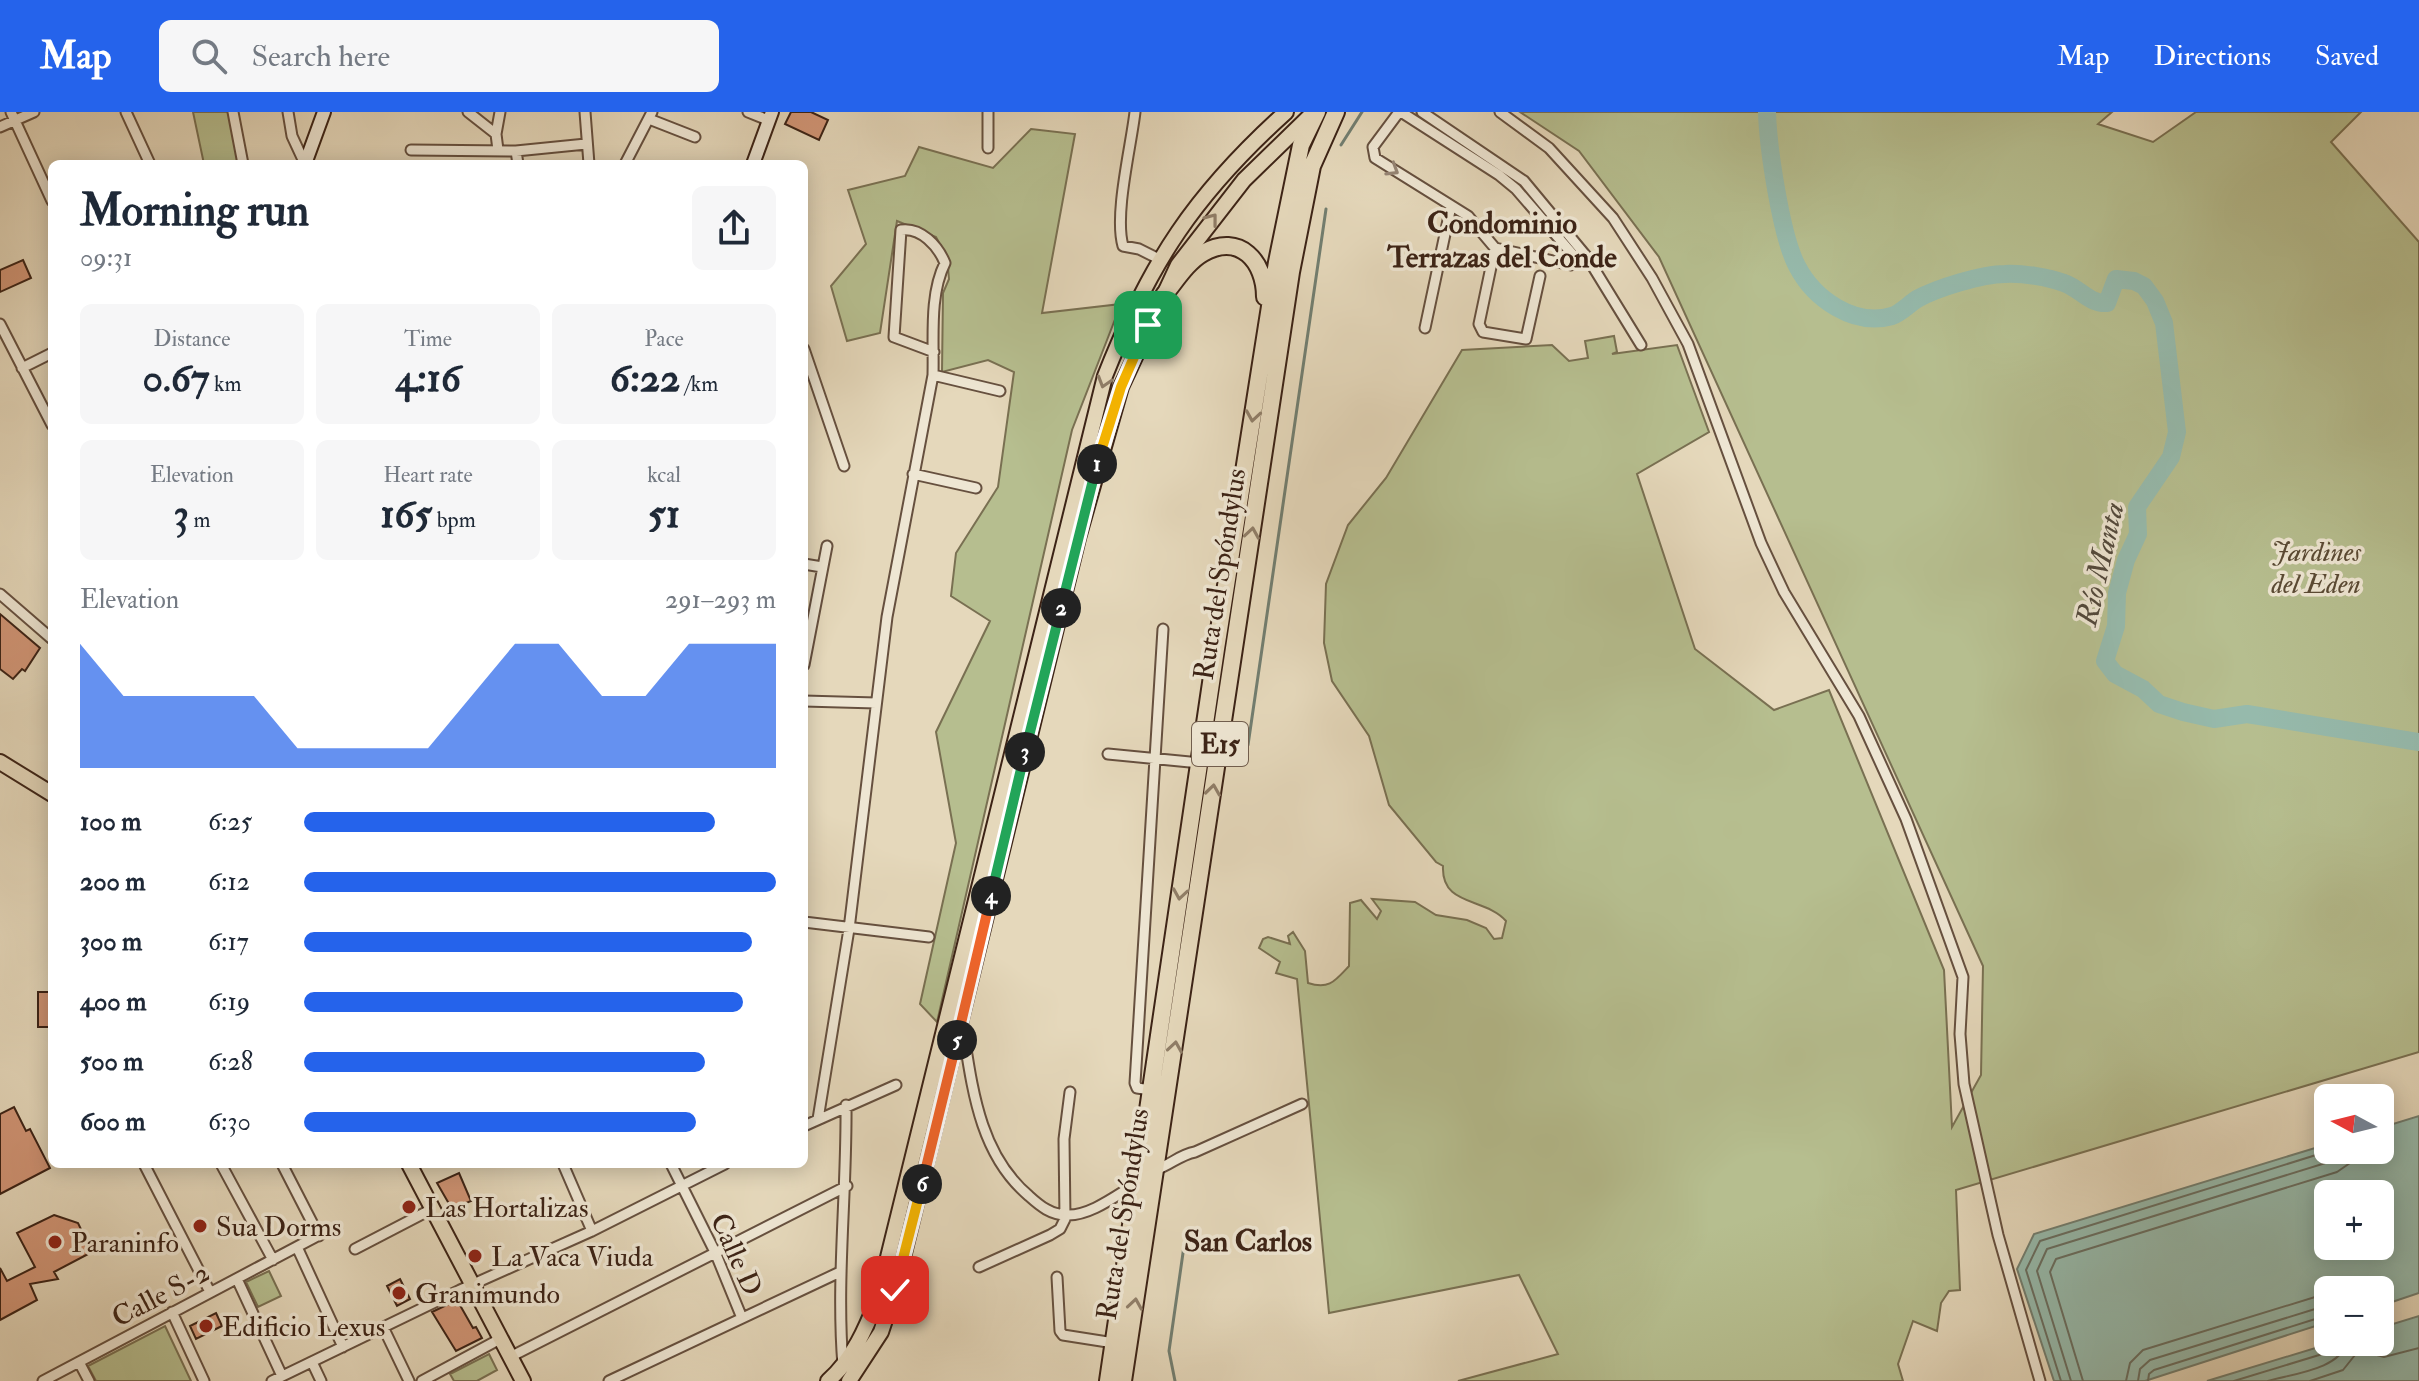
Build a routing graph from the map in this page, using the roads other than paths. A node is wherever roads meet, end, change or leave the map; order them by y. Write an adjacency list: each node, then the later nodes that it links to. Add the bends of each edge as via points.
1 (34, 112): 19 (street)
2 (126, 112): 30 (street)
3 (233, 112): 31 (street)
4 (288, 112): 32 (street)
5 (324, 112): 33 (main road)
6 (468, 112): 22 (street)
7 (500, 112): 22 (street)
8 (585, 112): 25 (street)
9 (748, 112): 20 (street)
10 (988, 112): 26 (street)
11 (1135, 112): 41 (street, via 1121,234 1123,246)
12 (1286, 112): 41 (main road, via 1210,186)
13 (1315, 112): 44 (main road, one-way to 13, via 1178,265 1224,203); 47 (highway, Ruta del Spóndylus / E15, via 1301,145 1287,207)
14 (1336, 112): 91 (highway, Ruta del Spóndylus / E15, one-way to 14, via 1291,272 1312,166)
15 (1400, 112): 23 (street); 39 (street, one-way to 39, via 1372,156)
16 (1422, 112): 23 (street)
17 (1500, 112): 131 (street, via 1549,148 1602,206 1652,278 1688,344 1784,592 1859,716 1906,819 1963,977 1964,1084 1998,1235)
18 (651, 115): 24 (street); 36 (street)
19 (13, 116): 21 (street); 38 (street)
20 (770, 116): 37 (main road)
21 (0, 127)
22 (496, 134): 28 (street)
23 (1445, 134): 42 (street, via 1520,185)
24 (695, 137)
25 (586, 144): 29 (street); 35 (street)
26 (988, 148)
27 (411, 150): 28 (street)
28 (498, 150): 29 (street)
29 (516, 151): 34 (street)
30 (148, 160)
31 (242, 160)
32 (303, 160)
33 (306, 160)
34 (517, 160)
35 (588, 160)
36 (627, 160)
37 (754, 160)
38 (48, 192)
39 (1451, 206): 40 (street, via 1477,223); 46 (street)
40 (1495, 248): 42 (street, via 1571,265); 43 (street, via 1479,324 1483,332 1526,339)
41 (1159, 259): 117 (main road, one-way to 117, via 1105,376 878,1298)
42 (1583, 260): 48 (street, via 1598,273)
43 (1540, 276)
44 (1164, 295): 47 (highway, via 1204,252 1222,247 1246,252 1265,278); 76 (main road, via 1109,422)
45 (0, 327): 52 (street)
46 (1425, 328)
47 (1266, 339): 71 (highway, Ruta del Spóndylus / E15, one-way to 71)
48 (1641, 345)
49 (934, 352): 49 (street, via 939,274 945,263 939,249 919,233 901,230 894,337); 53 (street)
50 (48, 355): 52 (street)
51 (808, 361): 56 (street)
52 (22, 368): 55 (street)
53 (933, 375): 54 (street); 57 (street)
54 (1000, 391)
55 (48, 417)
56 (844, 466)
57 (913, 474): 58 (street); 67 (street)
58 (976, 488)
59 (827, 546): 61 (street)
60 (808, 565): 61 (street)
61 (822, 567): 65 (street)
62 (0, 594): 64 (street)
63 (1163, 629): 69 (street)
64 (48, 636)
65 (808, 643)
66 (808, 701): 67 (street)
67 (876, 703): 74 (street)
68 (1108, 754): 69 (street)
69 (1155, 759): 71 (street); 78 (street, via 1135,1083)
70 (0, 762): 72 (main road)
71 (1200, 763): 78 (highway, Ruta del Spóndylus / E15, one-way to 78)
72 (48, 792)
73 (808, 923): 74 (street)
74 (849, 929): 75 (street); 82 (street)
75 (929, 937)
76 (962, 1020): 96 (street, via 980,1120 997,1157 1032,1199 1047,1211); 128 (main road, via 895,1290 881,1332)
77 (896, 1085): 81 (street)
78 (1151, 1090): 92 (highway, Ruta del Spóndylus / E15)
79 (1070, 1092): 96 (street, via 1064,1139)
80 (1302, 1104): 91 (street)
81 (846, 1105): 82 (street); 93 (street)
82 (818, 1119): 83 (street)
83 (808, 1124)
84 (146, 1168): 107 (street)
85 (223, 1168): 101 (street)
86 (284, 1168): 98 (street, Calle S-2, via 321,1235)
87 (411, 1168): 95 (main road)
88 (565, 1168): 97 (street)
89 (673, 1168): 94 (street, Calle D)
90 (718, 1168): 94 (street)
91 (1155, 1170): 130 (highway, Ruta del Spóndylus / E15, one-way to 91)
92 (1139, 1182): 96 (street, via 1081,1213); 112 (highway, Ruta del Spóndylus / E15)
93 (847, 1186): 100 (street); 103 (street)
94 (682, 1187): 97 (street); 100 (street, Calle D)
95 (432, 1209): 99 (street); 106 (main road)
96 (1066, 1215): 102 (street, via 1060,1229 1050,1235)
97 (592, 1231): 106 (street)
98 (297, 1247): 101 (street, Calle S-2); 113 (street)
99 (355, 1249)
100 (715, 1252): 109 (street, Calle D); 114 (street)
101 (273, 1260): 105 (street, Calle S-2)
102 (979, 1267)
103 (840, 1272): 109 (street); 117 (street)
104 (1057, 1277): 112 (street, via 1063,1335)
105 (237, 1279): 107 (street, Calle S-2); 118 (street)
106 (472, 1285): 110 (street); 111 (main road)
107 (210, 1292): 108 (street, Calle S-2)
108 (172, 1312): 115 (street, Calle S-2); 121 (street)
109 (742, 1318): 126 (street)
110 (384, 1329): 113 (street); 123 (street)
111 (500, 1339): 114 (main road); 124 (street)
112 (1114, 1343): 129 (highway, Ruta del Spóndylus / E15)
113 (343, 1347): 116 (street)
114 (510, 1357): 125 (main road)
115 (79, 1362): 119 (street, Calle S-2); 120 (street)
116 (312, 1362): 118 (street); 122 (street)
117 (843, 1366): 127 (main road)
118 (277, 1379)
119 (43, 1381)
120 (89, 1381)
121 (204, 1381)
122 (321, 1381)
123 (409, 1381)
124 (422, 1381)
125 (523, 1381)
126 (609, 1381)
127 (828, 1381)
128 (849, 1381)
129 (1108, 1381)
130 (1123, 1381)
131 (2040, 1381)

